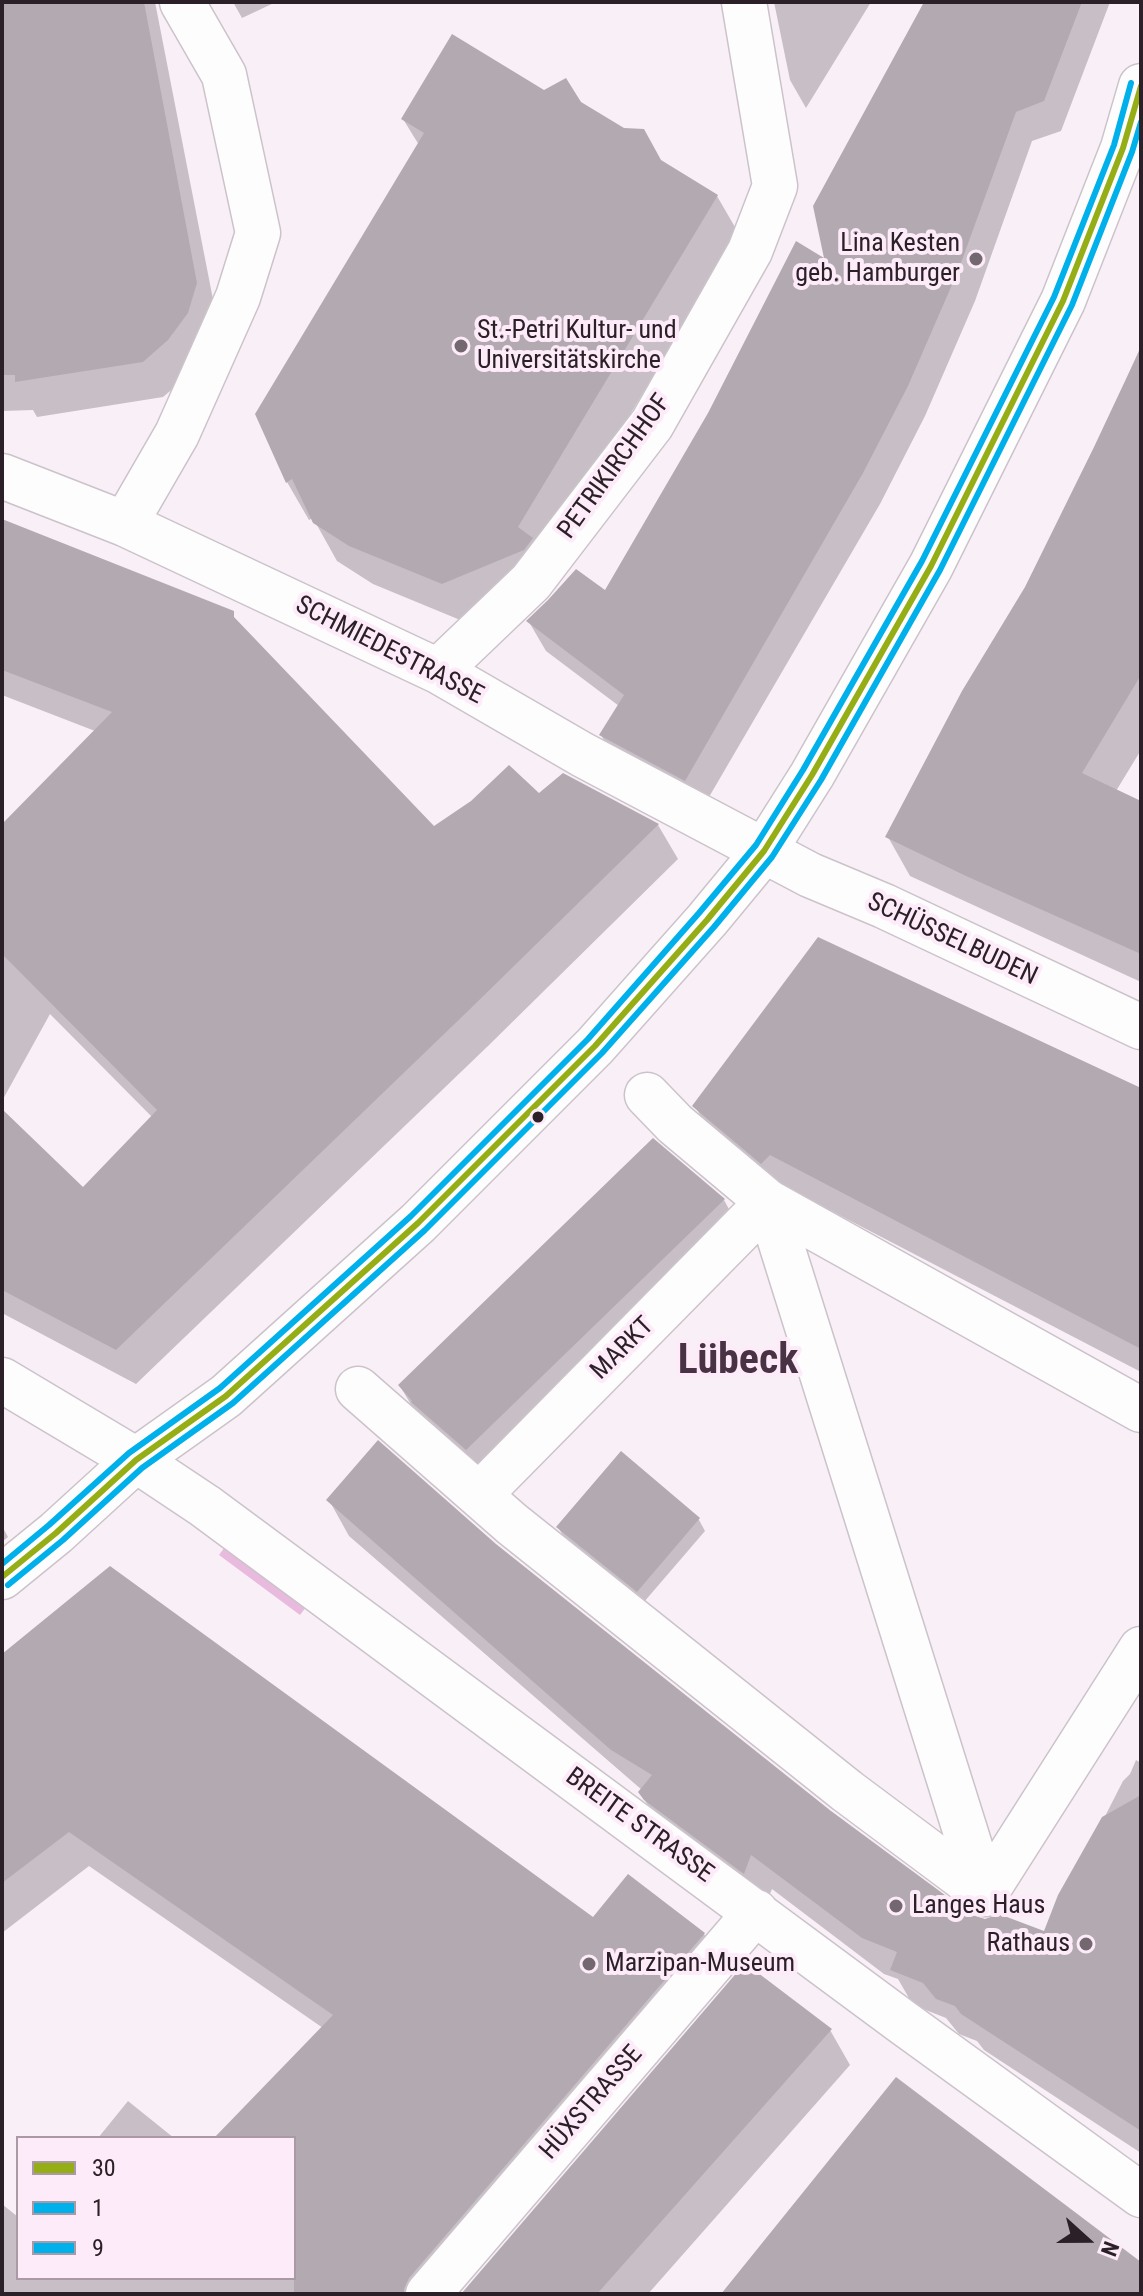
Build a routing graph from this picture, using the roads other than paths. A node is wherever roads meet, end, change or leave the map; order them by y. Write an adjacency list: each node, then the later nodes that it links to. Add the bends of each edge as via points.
1 (182, 2): 5 (street, via 224,75 258,233 238,297 177,434)
2 (744, 2): 6 (street, PETRIKIRCHHOF, via 775,186 750,251 652,424 531,582)
3 (1141, 86): 7 (street, via 1123,148 1063,301 931,566)
4 (2, 476): 5 (street, SCHMIEDESTRASSE)
5 (125, 524): 6 (street, SCHMIEDESTRASSE)
6 (438, 671): 7 (street, SCHMIEDESTRASSE)
7 (764, 851): 8 (street, SCHÜSSELBUDEN); 14 (street, via 595,1046 418,1223 226,1396)
8 (1141, 1027)
9 (647, 1095): 10 (street)
10 (768, 1202): 13 (street); 15 (street, MARKT); 18 (street)
11 (2, 1380): 14 (street, BREITE STRASSE)
12 (358, 1389): 15 (street)
13 (1141, 1410)
14 (136, 1460): 16 (street); 19 (street, BREITE STRASSE)
15 (479, 1495): 18 (street, via 847,1791)
16 (2, 1577)
17 (1141, 1649): 18 (street)
18 (985, 1894)
19 (756, 1912): 20 (street, BREITE STRASSE); 21 (street, HÜXSTRASSE)
20 (1141, 2195)
21 (428, 2294)

